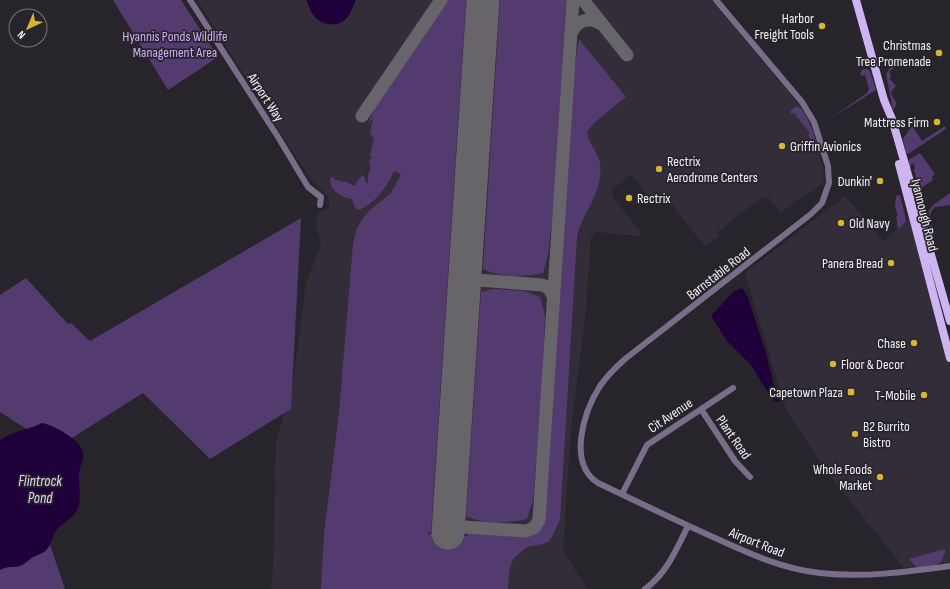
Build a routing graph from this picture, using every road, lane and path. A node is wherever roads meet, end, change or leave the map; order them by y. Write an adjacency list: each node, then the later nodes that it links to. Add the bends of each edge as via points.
1 (190, 0): 5 (street, Airport Way, via 308,187 321,198)
2 (716, 0): 10 (street, Barnstable Road, via 806,107 816,126 828,166 829,183 822,203 806,219 614,369 599,388 588,409 582,436)
3 (856, 0): 4 (main road, Iyannough Road)
4 (884, 100): 6 (main road, Iyannough Road, via 892,119); 7 (main road, Iyannough Road, via 887,120)
5 (320, 205)
6 (950, 321)
7 (950, 358)
8 (733, 388): 9 (street, Cit Avenue)
9 (701, 409): 11 (street, Plant Road, via 735,461); 12 (street, Cit Avenue, via 646,445)
10 (581, 457): 12 (street, Airport Road, via 585,469 593,479)
11 (750, 477)
12 (622, 494): 13 (street, Airport Road)
13 (688, 526): 14 (street, Airport Road, via 764,559 818,573 863,575); 15 (street, via 666,568)
14 (950, 566)
15 (645, 589)

